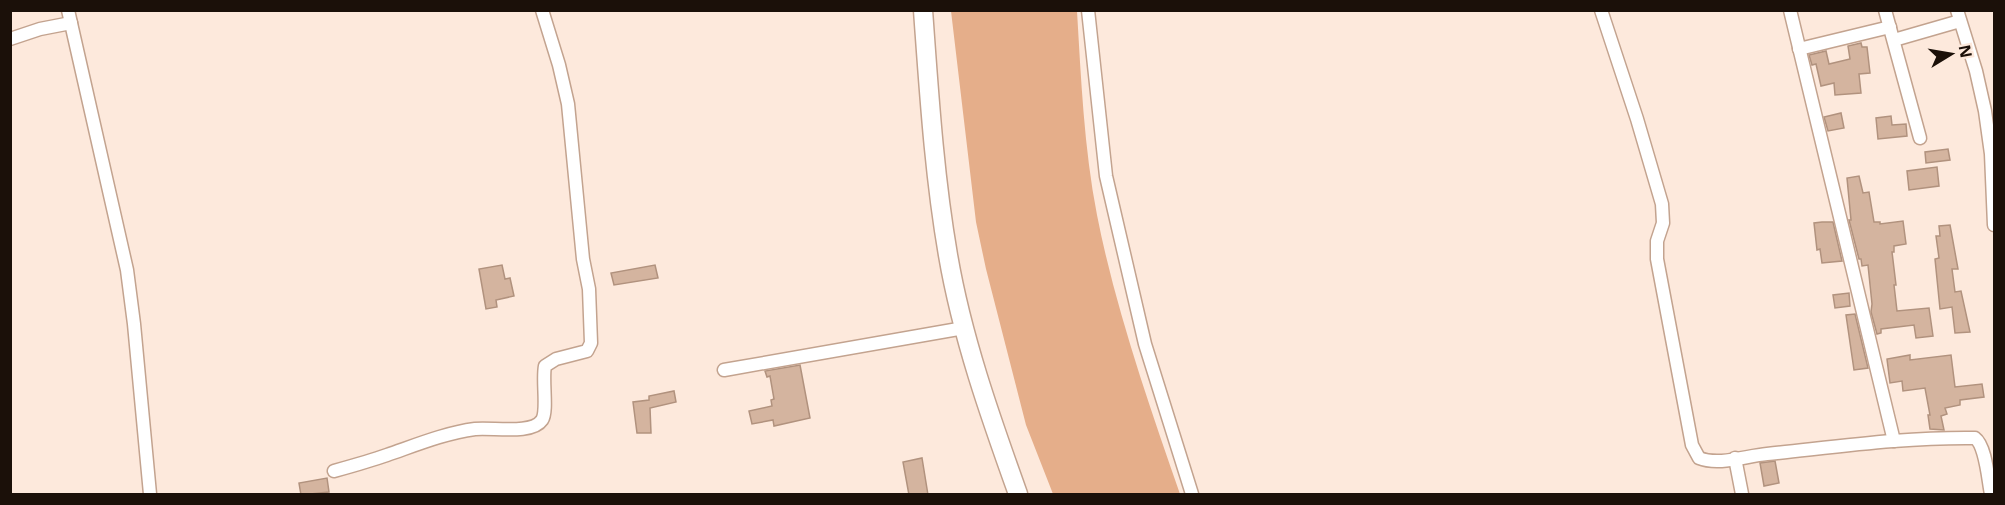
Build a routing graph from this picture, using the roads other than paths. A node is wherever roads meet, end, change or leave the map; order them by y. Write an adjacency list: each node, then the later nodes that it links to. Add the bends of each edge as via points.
1 (68, 10): 9 (street)
2 (542, 10): 21 (street, via 568,104 589,289 591,343 587,351 545,366 545,410 535,426 467,430)
3 (923, 10): 16 (main road, via 933,154 948,256)
4 (1088, 10): 24 (street, via 1106,176 1145,344)
5 (1601, 10): 19 (street, via 1662,204 1657,259 1692,445 1698,458 1710,462)
6 (1790, 10): 13 (street)
7 (1885, 10): 10 (street)
8 (1959, 16): 12 (street); 15 (street, via 1985,111)
9 (71, 23): 11 (street, via 40,28); 22 (street, via 127,270)
10 (1890, 27): 12 (street); 13 (street)
11 (10, 39)
12 (1894, 40): 14 (street)
13 (1799, 49): 18 (street)
14 (1920, 138)
15 (1995, 225)
16 (964, 328): 17 (street); 23 (main road)
17 (724, 370)
18 (1894, 441): 19 (street); 20 (street, via 1975,438)
19 (1736, 458): 25 (street)
20 (1990, 459): 26 (street)
21 (334, 471)
22 (150, 495)
23 (1018, 495)
24 (1192, 495)
25 (1742, 495)
26 (1991, 495)

